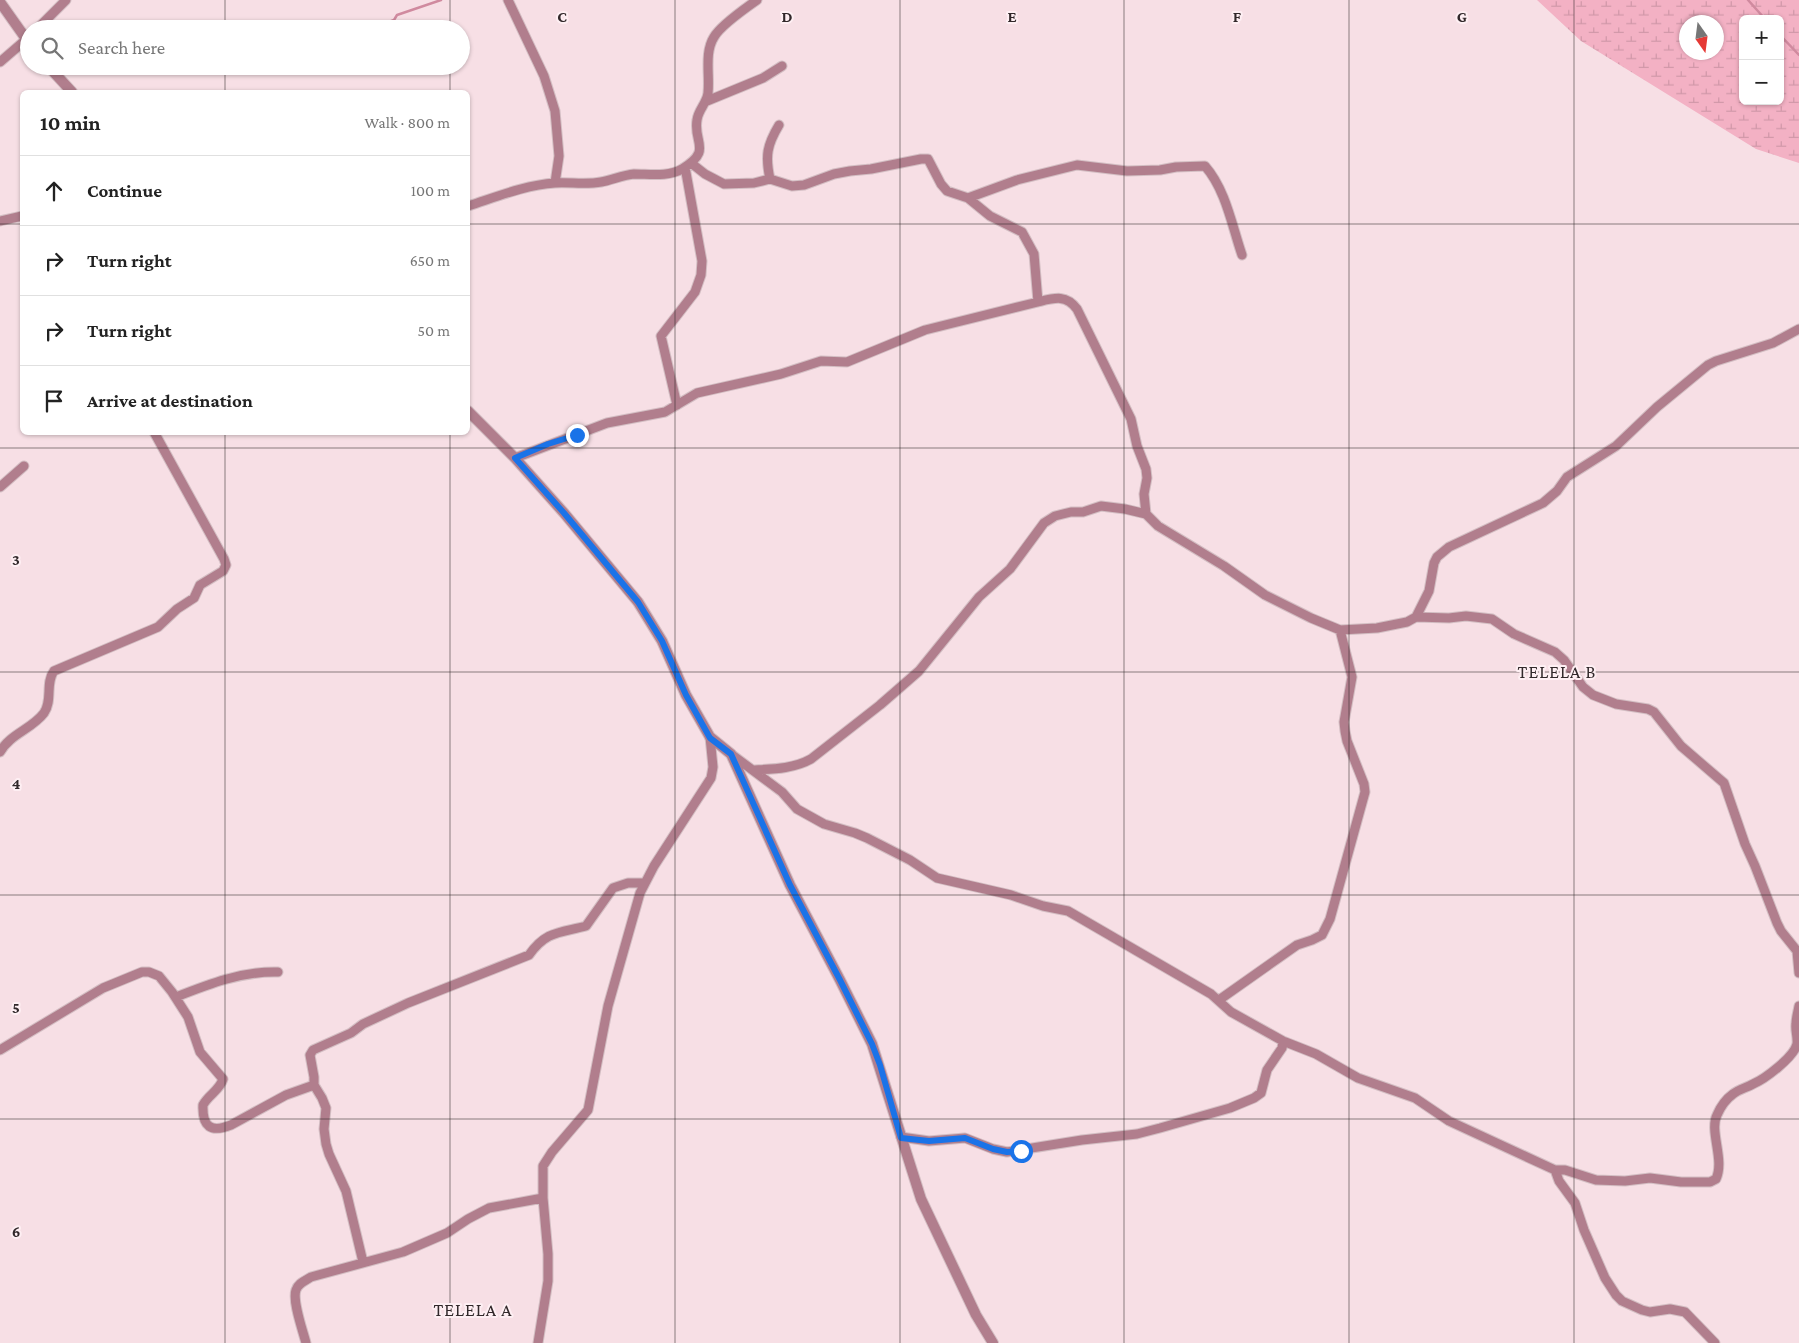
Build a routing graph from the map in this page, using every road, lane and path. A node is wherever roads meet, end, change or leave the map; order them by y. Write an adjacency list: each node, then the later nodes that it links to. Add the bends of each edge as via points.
1 (66, 0): 5 (street)
2 (508, 0): 16 (street, via 544,76 555,111 559,156)
3 (757, 0): 12 (street, via 715,35 708,54)
4 (0, 2): 6 (street)
5 (46, 20)
6 (20, 29)
7 (20, 46): 8 (street)
8 (0, 62)
9 (782, 66): 12 (street, via 764,78)
10 (56, 75): 11 (street)
11 (70, 90)
12 (707, 101): 14 (street, via 696,118 699,152)
13 (779, 125): 15 (street, via 767,154)
14 (688, 165): 15 (street, via 724,184); 16 (street, via 672,174 632,174 599,182); 24 (street, via 702,261 701,275 695,292 661,336)
15 (770, 179): 17 (street, via 792,186 804,185 834,174 921,158 928,159 947,191)
16 (555, 183): 18 (street)
17 (968, 198): 21 (street, via 1017,180 1077,165 1138,171 1205,166 1219,188); 22 (street, via 990,216 1022,232 1034,254)
18 (470, 205)
19 (20, 216): 20 (street)
20 (0, 221)
21 (1242, 255)
22 (1038, 302): 24 (street, via 925,330 847,362 821,361 781,374 696,393); 30 (street, via 1065,298 1072,302 1095,344 1131,419 1146,469)
23 (1799, 329): 31 (street, via 1773,343 1708,365 1616,446 1567,477 1557,492 1543,503 1442,552 1434,563 1429,591)
24 (677, 405): 27 (street, via 665,412 607,423)
25 (470, 413): 27 (street)
26 (156, 435): 34 (street, via 224,559 225,567 200,585 194,598 158,627 54,671 46,711 5,743)
27 (515, 458): 33 (street, via 638,602 662,641)
28 (24, 466): 29 (street)
29 (0, 488)
30 (1146, 514): 32 (street, via 1158,526 1266,595); 36 (street, via 1100,506 1055,516 1044,523 1010,569 979,597 919,671 880,705 801,764 791,768)
31 (1416, 617): 32 (street, via 1377,628); 38 (street, via 1492,619 1514,634 1555,652 1592,695 1654,712 1681,746 1724,783 1777,923)
32 (1340, 630): 42 (street, via 1352,676 1345,731 1365,792 1330,919 1322,935 1297,945)
33 (710, 738): 35 (street); 37 (street, via 711,778)
34 (0, 752)
35 (731, 754): 36 (street); 47 (street, via 790,885 872,1044)
36 (753, 770): 42 (street, via 782,792 797,809 824,824 868,838 936,878 1068,911)
37 (645, 882): 46 (street, via 613,888 586,926 554,933 537,944 529,955 408,1003 313,1050 310,1055); 49 (street, via 634,910 608,1006 588,1110 546,1160 542,1175)
38 (1798, 951): 40 (street)
39 (278, 972): 41 (street, via 260,972 216,982)
40 (1799, 973)
41 (176, 997): 45 (street, via 159,976 142,972 103,988); 46 (street, via 188,1016 200,1052 223,1079 203,1105 209,1127 222,1129 286,1095)
42 (1219, 1000): 44 (street, via 1230,1012)
43 (1799, 1012): 48 (street, via 1797,1043 1792,1054 1762,1079 1730,1096 1717,1114 1714,1123 1718,1157 1716,1179 1681,1182 1650,1178 1625,1182 1596,1180)
44 (1283, 1041): 47 (street, via 1282,1048 1267,1070 1261,1093 1254,1098 1137,1134 1007,1152 965,1138 929,1141); 48 (street, via 1316,1054 1358,1078 1415,1098 1448,1121)
45 (0, 1050)
46 (314, 1085): 50 (street, via 326,1108 326,1144 346,1191)
47 (901, 1138): 53 (street, via 934,1228)
48 (1555, 1170): 54 (street, via 1575,1203 1605,1278 1616,1295 1622,1301 1650,1312 1670,1309 1685,1312)
49 (543, 1198): 50 (street, via 489,1208 411,1248); 52 (street, via 548,1281)
50 (363, 1262): 51 (street, via 311,1278 296,1288 296,1302)
51 (306, 1343)
52 (538, 1343)
53 (993, 1343)
54 (1715, 1343)

